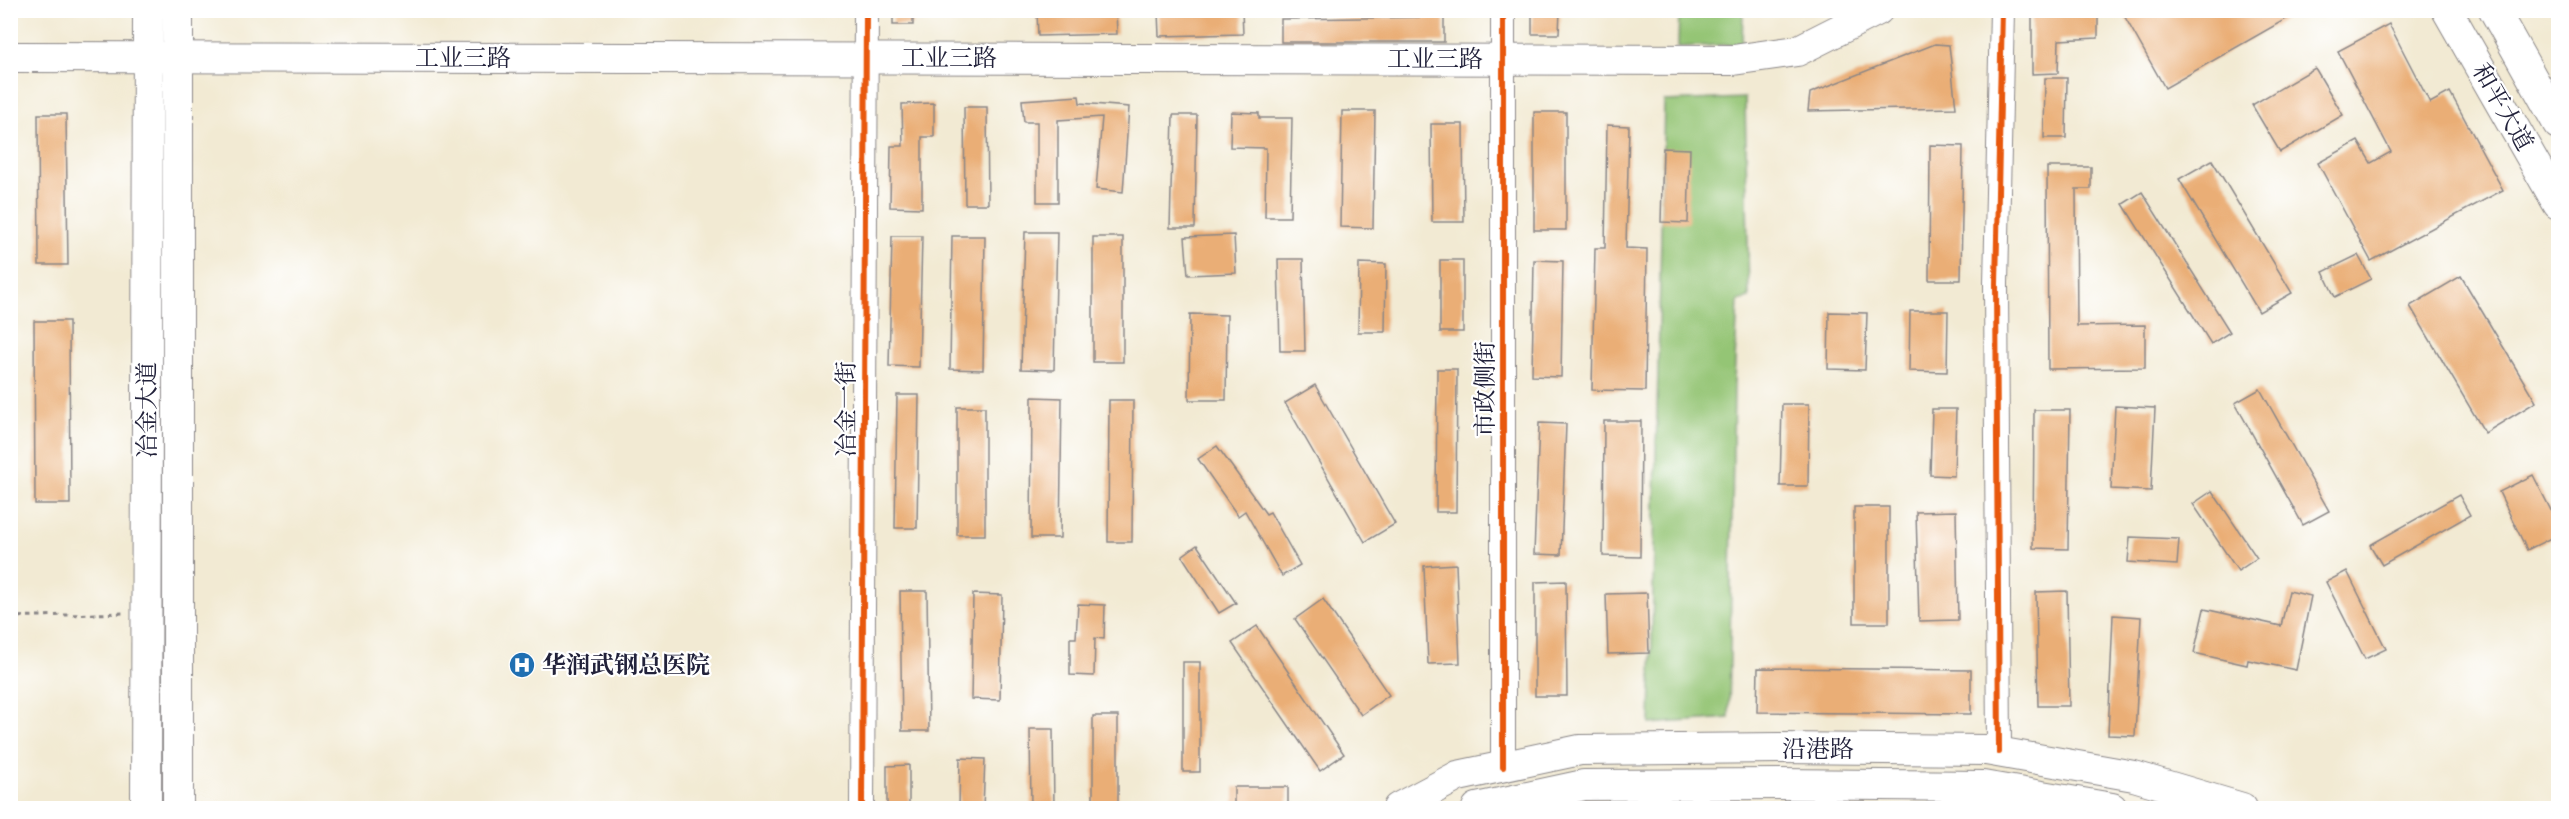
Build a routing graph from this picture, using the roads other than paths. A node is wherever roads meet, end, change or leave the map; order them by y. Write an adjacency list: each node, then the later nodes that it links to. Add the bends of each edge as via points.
1 (148, 10): 10 (main road, 冶金大道)
2 (178, 10): 11 (main road, 冶金大道)
3 (866, 10): 12 (street, 冶金一街)
4 (1503, 10): 13 (street, 市政侧街)
5 (1878, 10): 13 (main road, 工业三路, via 1797,51 1733,60)
6 (2002, 10): 16 (street, via 1996,284)
7 (2447, 10): 15 (main road, 和平大道)
8 (2494, 10): 14 (main road, 和平大道)
9 (10, 57): 10 (main road, 工业三路)
10 (148, 57): 11 (main road, 工业三路); 18 (main road, 冶金大道)
11 (178, 57): 12 (main road, 工业三路); 19 (main road, 冶金大道)
12 (867, 58): 13 (main road, 工业三路); 20 (street, 冶金一街)
13 (1503, 59): 17 (street, 市政侧街)
14 (2559, 124)
15 (2559, 204)
16 (1999, 752): 17 (main road, 沿港路, via 1581,750); 24 (main road, 沿港路, via 2133,776)
17 (1503, 766): 21 (main road, 沿港路, via 1458,776)
18 (146, 808)
19 (178, 808)
20 (862, 808)
21 (1398, 808)
22 (1477, 808): 23 (main road, 沿港路, via 1584,785 1768,784 1983,786)
23 (2104, 808)
24 (2242, 808)

